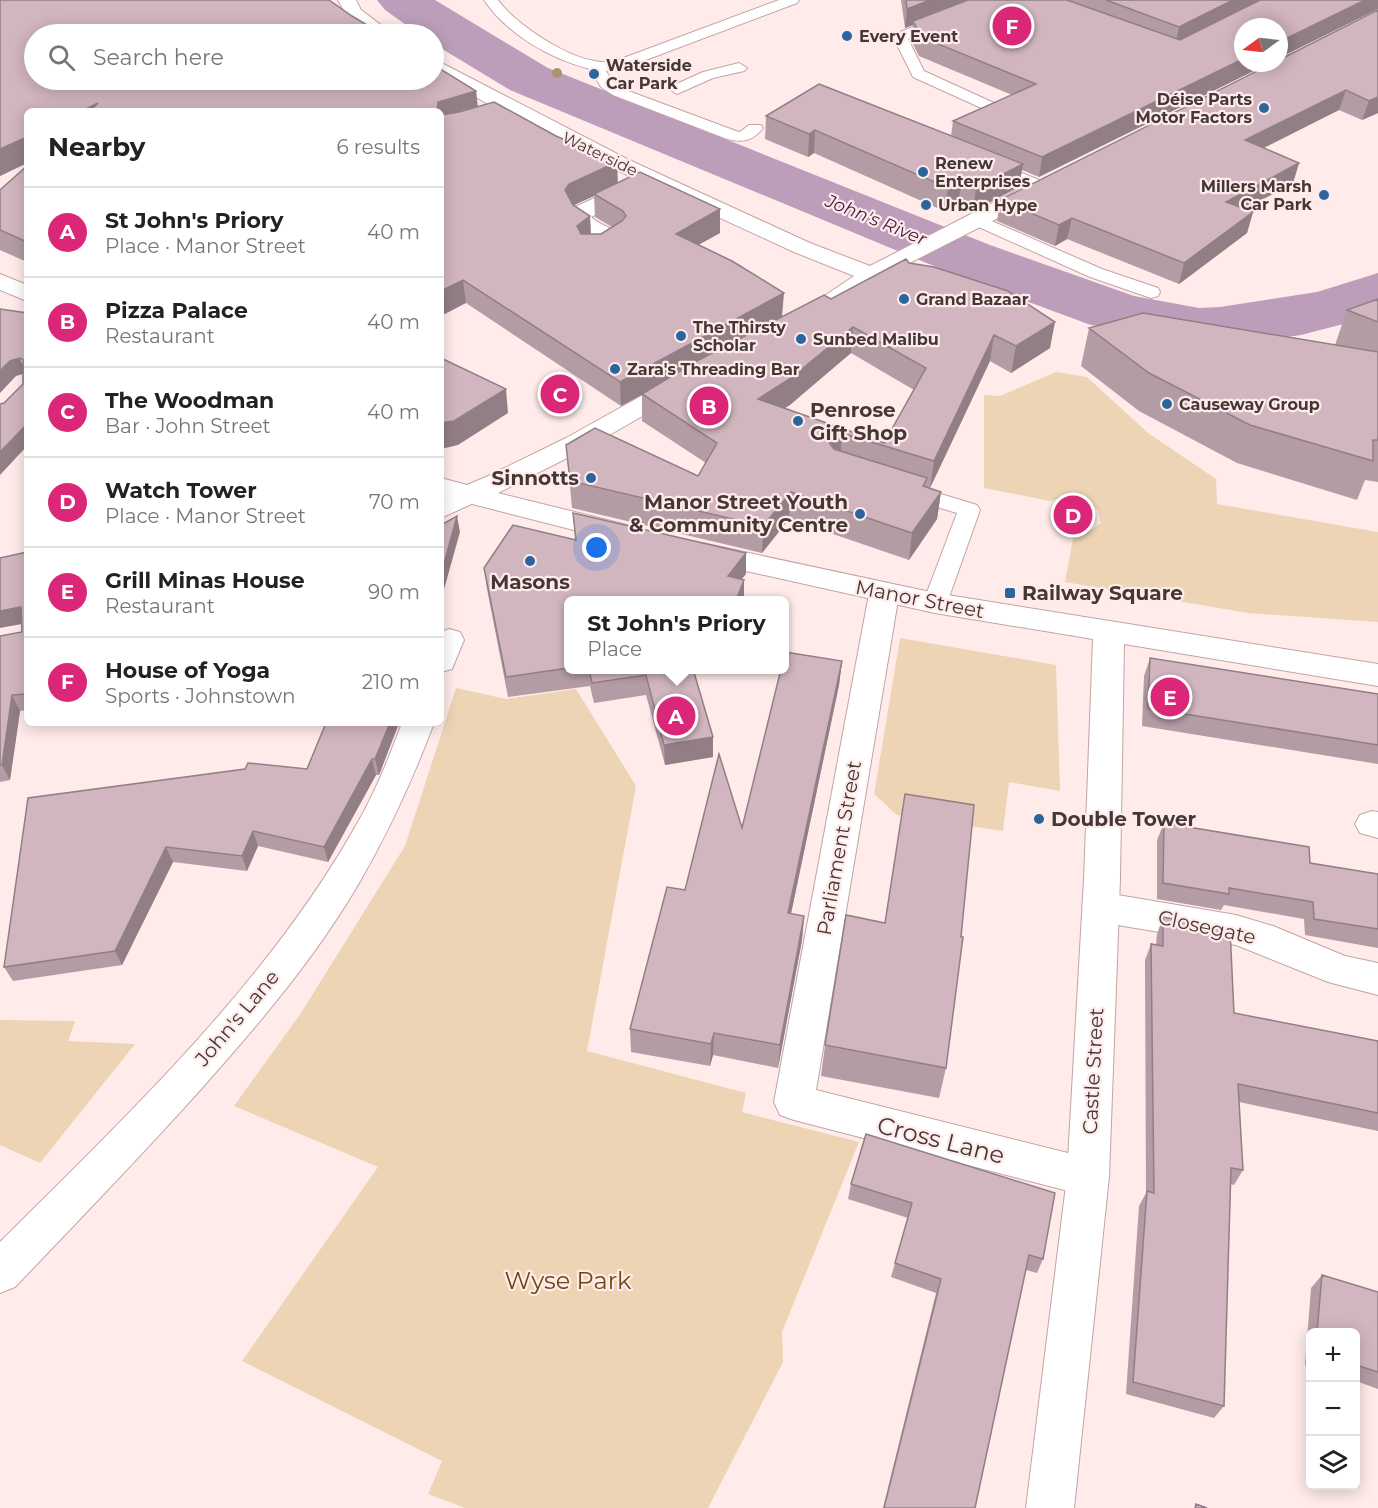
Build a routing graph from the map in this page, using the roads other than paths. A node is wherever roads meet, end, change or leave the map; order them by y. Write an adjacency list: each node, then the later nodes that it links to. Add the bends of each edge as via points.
1 (491, 0): 6 (lane, via 497,11 519,28 569,57)
2 (792, 0): 6 (lane, via 622,64)
3 (994, 0): 11 (lane, via 900,37 918,74)
4 (343, 2): 5 (street)
5 (368, 24)
6 (596, 67): 12 (lane, via 611,88)
7 (739, 68): 9 (lane, via 708,75)
8 (444, 72): 16 (street, Waterside, via 504,114)
9 (677, 89)
10 (696, 105): 12 (lane)
11 (988, 106)
12 (665, 110): 13 (lane, via 733,136 744,137)
13 (755, 128)
14 (977, 160): 17 (lane)
15 (1061, 176): 17 (street)
16 (652, 178): 19 (street, via 579,214 584,224 614,239); 20 (street, Waterside, via 855,269)
17 (1041, 187): 18 (street)
18 (978, 220): 20 (street); 22 (lane, via 1096,273)
19 (592, 251)
20 (882, 269): 24 (street)
21 (0, 281): 23 (street)
22 (1151, 292)
23 (24, 293)
24 (799, 320)
25 (695, 376): 27 (street, via 517,476)
26 (893, 486): 32 (lane, via 969,510)
27 (455, 491): 28 (street); 29 (street)
28 (444, 505)
29 (644, 539)
30 (678, 547): 31 (street, Manor Street)
31 (884, 594): 32 (street, Manor Street); 38 (street, Parliament Street)
32 (935, 603): 33 (street, Manor Street)
33 (1109, 632): 34 (street, Manor Street); 36 (street, Castle Street)
34 (1378, 675)
35 (417, 726): 40 (street, John's Lane, via 399,775 362,848 280,967 196,1066)
36 (1101, 907): 37 (street, Closegate, via 1236,930 1341,971); 39 (street, Castle Street)
37 (1378, 980)
38 (794, 1102): 39 (street, Cross Lane)
39 (1088, 1177): 41 (street, Castle Street)
40 (0, 1272)
41 (1050, 1508)

